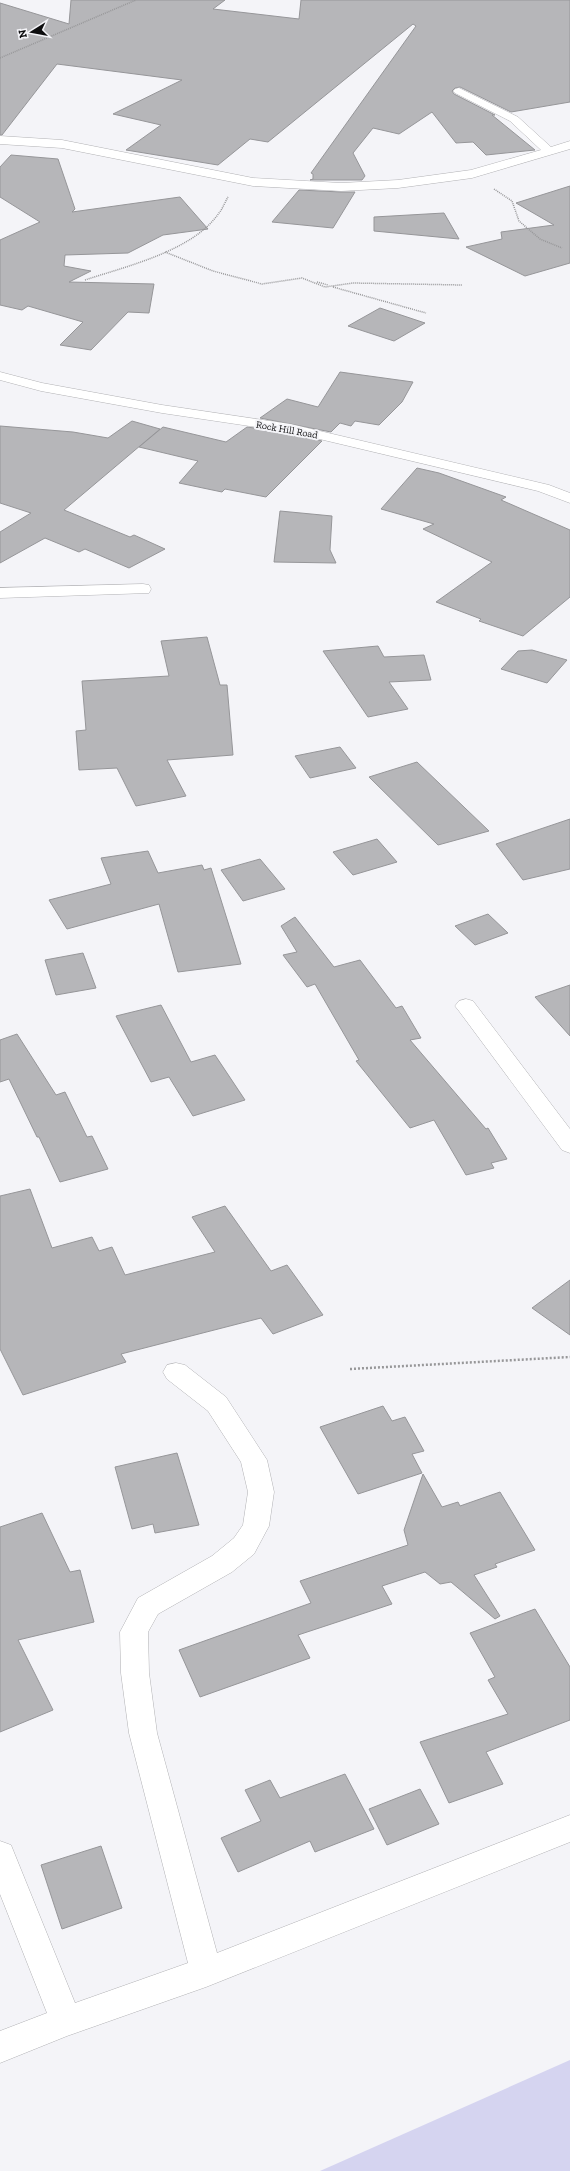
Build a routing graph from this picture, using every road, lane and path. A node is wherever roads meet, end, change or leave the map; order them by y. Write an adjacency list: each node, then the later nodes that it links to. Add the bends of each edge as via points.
1 (136, 0): 2 (path)
2 (0, 58)
3 (459, 91): 6 (street, via 514,119)
4 (0, 140): 8 (street, via 62,144)
5 (570, 145): 6 (street)
6 (549, 151): 7 (street)
7 (472, 174): 8 (street, via 398,184 342,187 253,182); 9 (path, via 512,201 519,221 529,230 540,239)
8 (227, 177): 10 (path, via 229,195 224,209 180,245)
9 (562, 248)
10 (164, 252): 11 (path, via 213,271 262,284); 12 (path)
11 (302, 278): 13 (path, via 325,287 353,283); 14 (path)
12 (85, 280)
13 (462, 285)
14 (426, 313)
15 (0, 376): 16 (street, Rock Hill Road, via 41,387 162,410 290,428 543,488)
16 (570, 498)
17 (143, 589): 18 (street)
18 (0, 593)
19 (466, 1006): 20 (street)
20 (570, 1145)
21 (570, 1357): 22 (path)
22 (350, 1368)
23 (176, 1372): 26 (street, via 217,1404 254,1460 261,1492 256,1526 244,1546 222,1564 148,1606 134,1632 135,1673 143,1733)
24 (570, 1828): 26 (street)
25 (0, 1855): 27 (street)
26 (206, 1972): 27 (street)
27 (66, 2021): 28 (street)
28 (0, 2046)

